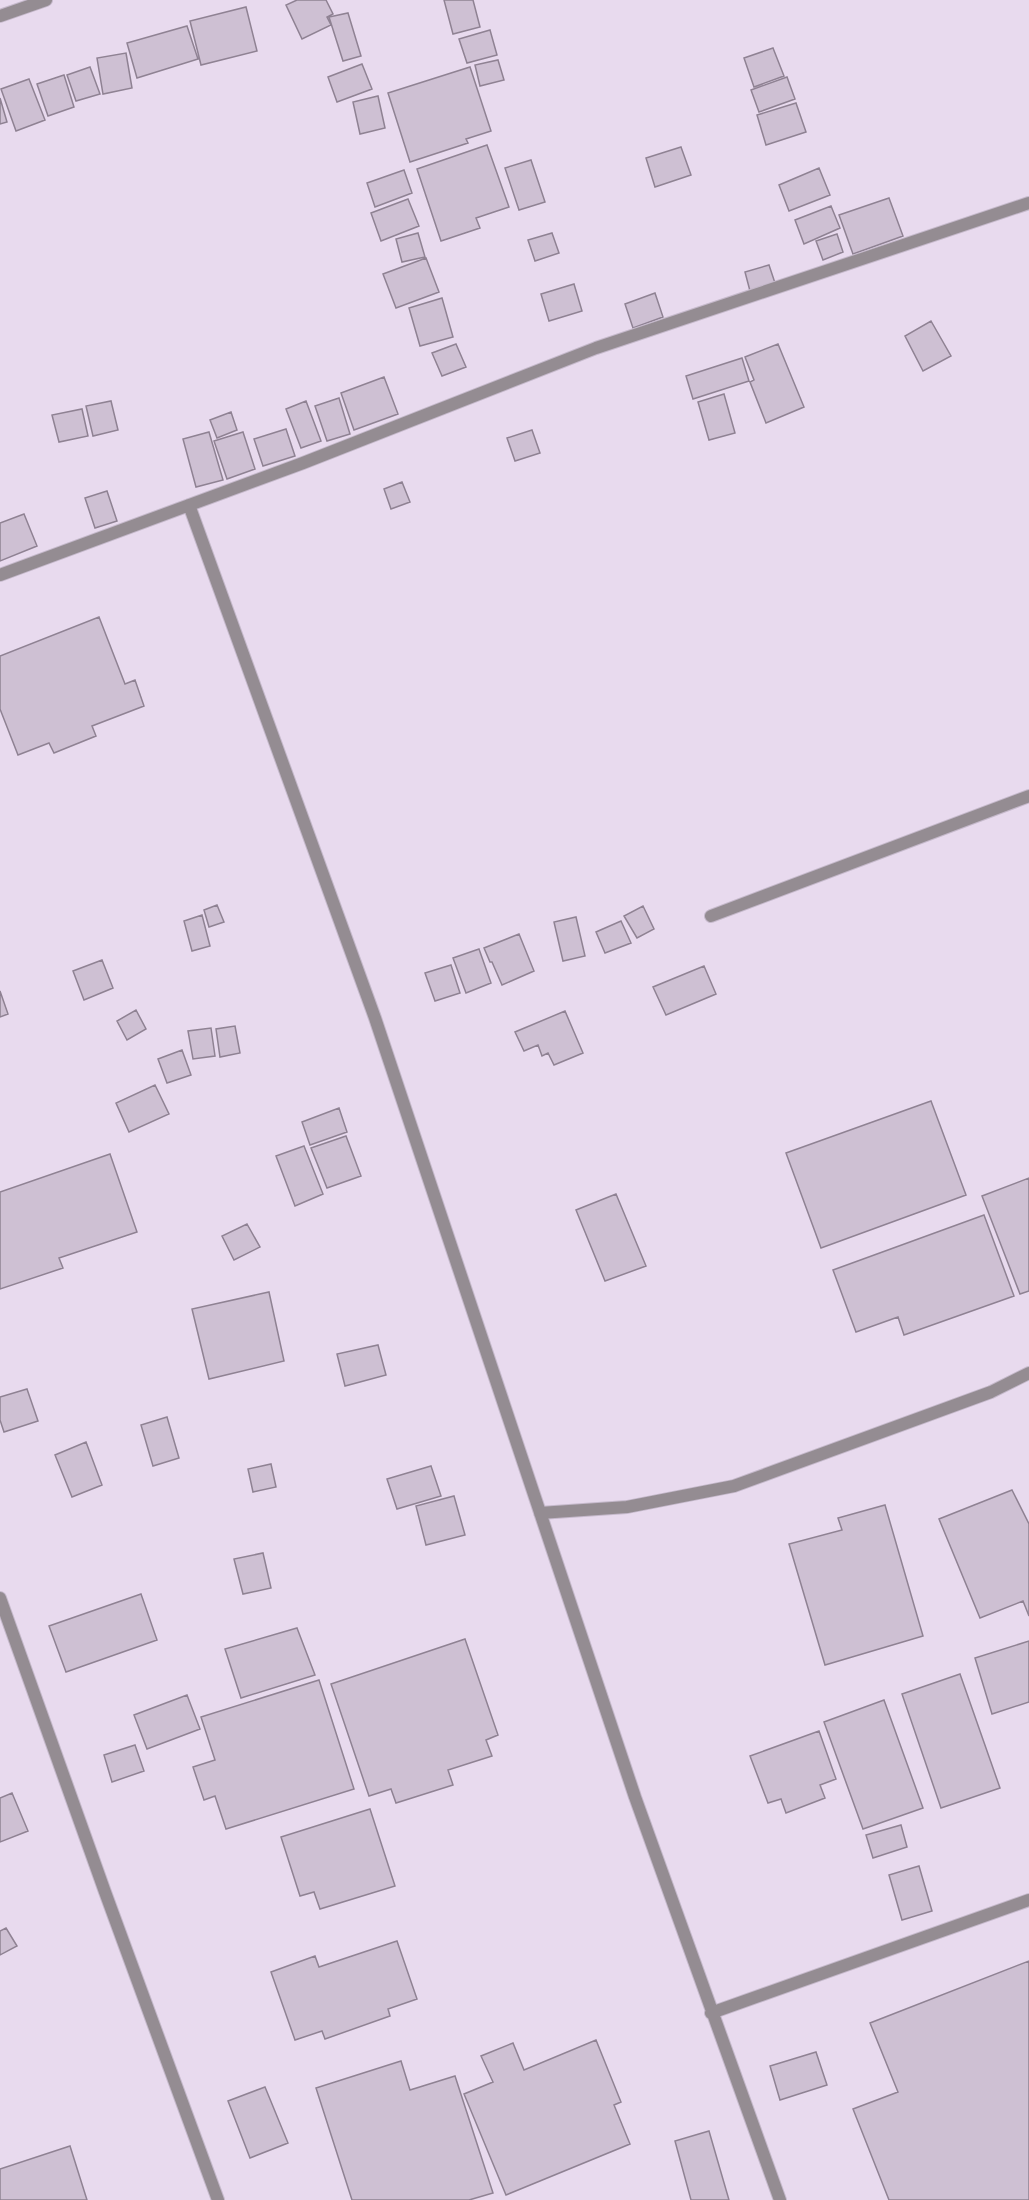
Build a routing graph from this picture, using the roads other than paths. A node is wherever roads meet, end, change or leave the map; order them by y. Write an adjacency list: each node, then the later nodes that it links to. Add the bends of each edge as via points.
1 (46, 0): 2 (street)
2 (0, 16)
3 (1029, 203): 4 (street, via 596,348)
4 (189, 505): 5 (street); 9 (street, via 375,1018)
5 (0, 575)
6 (1029, 796): 7 (street)
7 (711, 916)
8 (1029, 1373): 9 (street, via 991,1392 734,1486 627,1507)
9 (540, 1513): 12 (street)
10 (0, 1598): 13 (street)
11 (1029, 1900): 12 (street)
12 (711, 2013): 14 (street)
13 (219, 2200)
14 (780, 2200)

